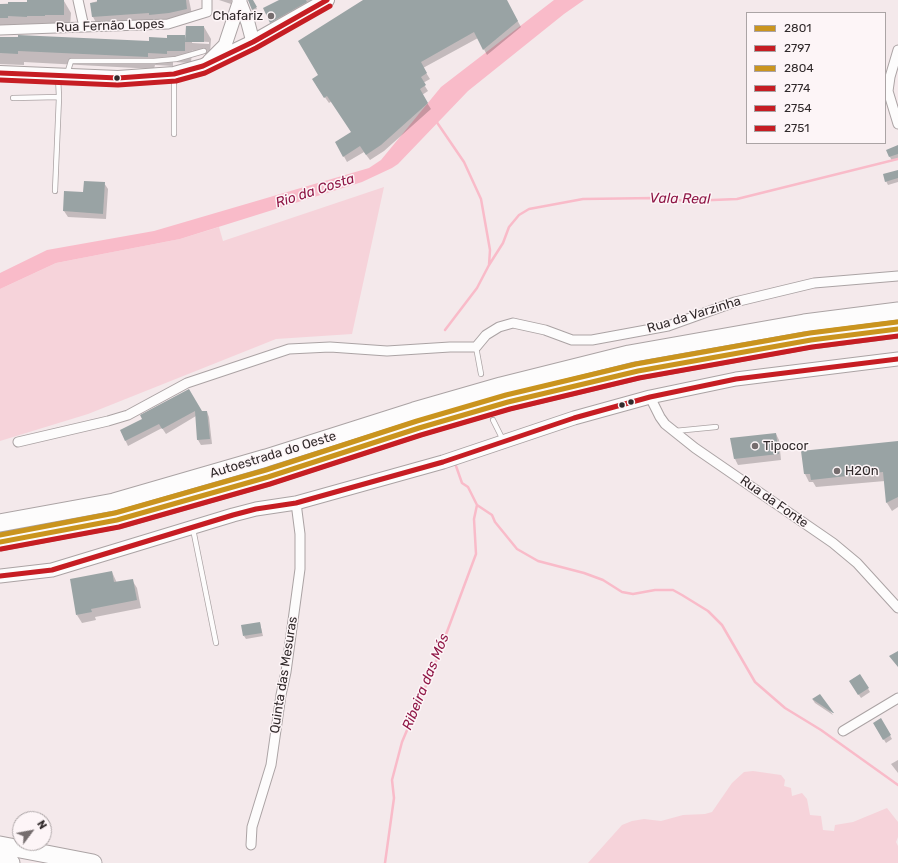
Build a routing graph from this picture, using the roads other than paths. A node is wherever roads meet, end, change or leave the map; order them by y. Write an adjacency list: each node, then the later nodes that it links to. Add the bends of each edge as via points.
1 (78, 0): 7 (street)
2 (207, 0): 7 (street, Rua Fernão Lopes, via 207,12 168,24)
3 (240, 0): 5 (street); 6 (street)
4 (327, 0): 9 (main road)
5 (232, 20): 10 (street, via 239,31); 13 (street, via 225,45)
6 (248, 23): 9 (street); 10 (street)
7 (84, 27): 8 (street, Rua Fernão Lopes)
8 (0, 30)
9 (268, 33): 10 (main road)
10 (253, 42): 13 (main road)
11 (898, 50): 19 (street, via 888,91)
12 (204, 51): 16 (lane, via 176,59 154,61 71,61)
13 (203, 66): 15 (main road)
14 (0, 73): 16 (main road)
15 (174, 74): 16 (main road, via 133,78); 20 (lane)
16 (62, 75): 17 (lane)
17 (59, 97): 18 (lane); 21 (lane)
18 (13, 98)
19 (898, 124)
20 (174, 134)
21 (55, 191)
22 (898, 276): 25 (street, Rua da Varzinha, via 814,283 735,302 668,326 592,340 572,340 545,330 513,324 499,327 486,335)
23 (898, 311): 35 (highway, Autoestrada do Oeste, via 804,323 629,354 443,402 266,458 114,502)
24 (898, 329): 37 (highway, Autoestrada do Oeste, via 811,340 630,373 501,404 117,520)
25 (476, 347): 27 (lane); 33 (street, via 387,351 352,347 289,349 187,383 128,415)
26 (898, 359): 28 (street, via 736,379)
27 (481, 374)
28 (650, 397): 31 (street, Rua da Fonte, via 660,417); 32 (street)
29 (493, 420): 32 (lane)
30 (716, 427): 31 (lane)
31 (674, 431): 39 (street, Rua da Fonte, via 833,543 857,563)
32 (503, 441): 34 (street, via 442,462)
33 (18, 442)
34 (296, 503): 36 (street, via 256,509); 44 (street, Quinta das Mesuras, via 300,534 299,577 271,765 252,827)
35 (0, 523)
36 (193, 527): 38 (street, via 52,572); 40 (lane)
37 (0, 542)
38 (0, 576)
39 (898, 608)
40 (216, 643)
41 (898, 698): 42 (street)
42 (842, 731)
43 (0, 845): 47 (highway)
44 (251, 845)
45 (0, 862): 46 (highway)
46 (10, 863)
47 (93, 863)

